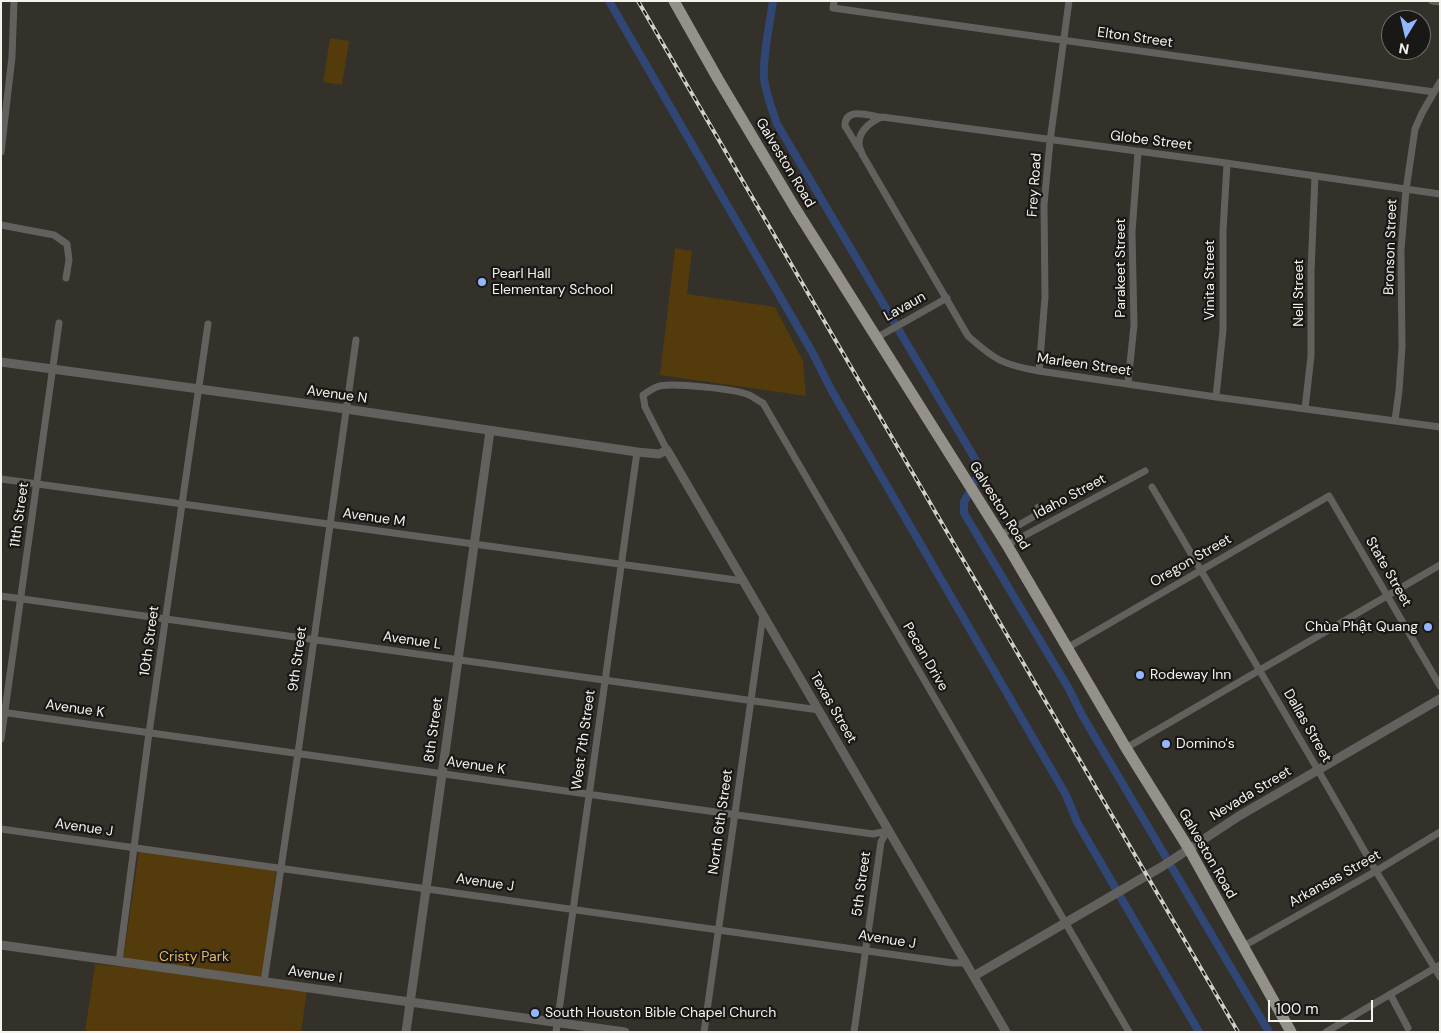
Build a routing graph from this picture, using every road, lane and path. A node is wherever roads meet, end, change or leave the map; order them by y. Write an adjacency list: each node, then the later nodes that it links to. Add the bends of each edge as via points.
1 (14, 1): 12 (street, via 12,57)
2 (674, 1): 24 (main road, Galveston Road, via 751,136)
3 (1069, 1): 7 (street, Frey Road)
4 (1432, 1): 5 (street)
5 (1440, 2)
6 (833, 5): 7 (street, Elton Street)
7 (1064, 40): 9 (street, Elton Street); 11 (street, Frey Road)
8 (1440, 82): 9 (street, Bronson Street)
9 (1434, 92): 17 (street, Bronson Street, via 1415,129)
10 (882, 117): 11 (street, Globe Street); 14 (street, via 872,120 864,129 859,141); 14 (street, Globe Street, via 848,116 845,126)
11 (1050, 141): 13 (street, Globe Street); 28 (street, Frey Road, via 1044,205 1046,297)
12 (1, 152)
13 (1138, 152): 15 (street, Globe Street); 29 (street, Parakeet Street, via 1132,232 1134,325)
14 (862, 154): 21 (street, Marleen Street)
15 (1227, 164): 16 (street, Globe Street); 32 (street, Vinita Street, via 1223,330)
16 (1316, 176): 17 (street, Globe Street); 33 (street, Nell Street, via 1311,271 1312,356)
17 (1406, 190): 18 (street, Globe Street); 35 (street, Bronson Street, via 1401,250 1402,347)
18 (1440, 194)
19 (1, 225): 20 (street, via 54,235 67,244)
20 (66, 278)
21 (947, 298): 24 (street, Lavaun); 28 (street, Marleen Street, via 968,336 991,356 1013,367)
22 (59, 323): 27 (street, 11th Street)
23 (208, 324): 30 (street, 10th Street)
24 (876, 338): 48 (main road, Galveston Road)
25 (356, 340): 34 (street, 9th Street)
26 (1, 362): 27 (street, Avenue N)
27 (53, 369): 30 (street, Avenue N); 42 (street, 11th Street)
28 (1039, 371): 29 (street, Marleen Street)
29 (1128, 383): 32 (street, Marleen Street)
30 (199, 389): 34 (street, Avenue N); 45 (street, 10th Street)
31 (643, 395): 38 (street, Texas Street, via 644,407); 86 (street, Pecan Drive, via 660,386 677,385 748,394 763,403)
32 (1216, 397): 33 (street, Marleen Street)
33 (1305, 408): 35 (street, Marleen Street)
34 (346, 410): 37 (street, Avenue N); 47 (street, 9th Street)
35 (1395, 420): 36 (street, Marleen Street)
36 (1440, 427)
37 (490, 432): 39 (street, Avenue N); 49 (street, 8th Street)
38 (667, 450): 39 (street, Avenue N, via 659,454); 53 (street, Texas Street)
39 (637, 452): 50 (street, West 7th Street)
40 (1145, 471): 48 (street, Idaho Street)
41 (1, 479): 42 (street, Avenue M)
42 (37, 484): 45 (street, Avenue M); 56 (street, 11th Street)
43 (1152, 487): 52 (street, Dallas Street)
44 (1329, 496): 52 (street, Oregon Street); 55 (street, State Street)
45 (182, 504): 47 (street, Avenue M); 58 (street, 10th Street)
46 (1038, 506): 48 (street, via 1040,513)
47 (330, 524): 49 (street, Avenue M); 59 (street, 9th Street)
48 (1004, 540): 60 (main road, Galveston Road)
49 (474, 544): 50 (street, Avenue M); 61 (street, 8th Street)
50 (622, 565): 53 (street, Avenue M); 63 (street, West 7th Street)
51 (1440, 565): 55 (street)
52 (1201, 569): 60 (street, Oregon Street); 62 (street, Dallas Street)
53 (743, 581): 57 (street, Texas Street)
54 (1, 596): 56 (street, Avenue L)
55 (1387, 596): 62 (street); 64 (street, State Street)
56 (21, 599): 58 (street, Avenue L); 68 (street, 11th Street)
57 (763, 615): 66 (street, North 6th Street); 67 (street, Texas Street)
58 (166, 619): 59 (street, Avenue L); 69 (street, 10th Street)
59 (314, 640): 61 (street, Avenue L); 72 (street, 9th Street)
60 (1067, 648): 71 (main road, Galveston Road)
61 (458, 660): 63 (street, Avenue L); 74 (street, 8th Street)
62 (1260, 670): 71 (street); 73 (street, Dallas Street)
63 (604, 680): 66 (street, Avenue L); 75 (street, West 7th Street)
64 (1440, 686)
65 (1440, 699): 73 (street, Nevada Street)
66 (751, 700): 67 (street, Avenue L); 76 (street, North 6th Street)
67 (819, 710): 78 (street, Texas Street)
68 (3, 712): 69 (street, Avenue K); 70 (street, 11th Street)
69 (150, 732): 72 (street, Avenue K); 80 (street, 10th Street)
70 (1, 739)
71 (1126, 748): 81 (main road, Galveston Road)
72 (298, 753): 74 (street, Avenue K); 82 (street, 9th Street)
73 (1318, 770): 81 (street, Nevada Street); 83 (street, Dallas Street)
74 (442, 773): 75 (street, Avenue K); 84 (street, 8th Street)
75 (589, 794): 76 (street, Avenue K); 85 (street, West 7th Street)
76 (735, 814): 78 (street, Avenue K, via 873,834); 87 (street, North 6th Street)
77 (1, 829): 80 (street, Avenue J)
78 (887, 831): 90 (street, 5th Street, via 881,842); 92 (street, Texas Street)
79 (1440, 832): 83 (street, Arkansas Street)
80 (135, 847): 82 (street, Avenue J); 91 (street, 10th Street)
81 (1189, 849): 86 (street, Nevada Street); 89 (main road, Galveston Road)
82 (280, 868): 84 (street, Avenue J); 96 (street, 9th Street)
83 (1376, 871): 89 (street, Arkansas Street); 93 (street, Dallas Street)
84 (426, 888): 85 (street, Avenue J); 98 (street, 8th Street)
85 (573, 908): 87 (street, Avenue J); 99 (street, West 7th Street)
86 (1065, 923): 94 (street, Nevada Street); 106 (street, Pecan Drive)
87 (719, 928): 90 (street, Avenue J); 104 (street, North 6th Street)
88 (1, 945): 91 (street, Avenue I)
89 (1242, 946): 107 (main road, Galveston Road)
90 (866, 949): 92 (street, Avenue J); 105 (street, 5th Street)
91 (119, 962): 96 (street, Avenue I)
92 (966, 963): 94 (street, Texas Street)
93 (1437, 967): 95 (street, Dallas Street); 97 (street)
94 (974, 976): 101 (street, Texas Street)
95 (1440, 977)
96 (264, 982): 98 (street, Avenue I)
97 (1390, 994): 100 (street); 108 (street)
98 (410, 1002): 99 (street, Avenue I); 102 (street, 8th Street)
99 (556, 1027): 103 (street, Avenue I)
100 (1408, 1028)
101 (1005, 1031)
102 (406, 1032)
103 (626, 1032)
104 (704, 1032)
105 (854, 1032)
106 (1129, 1032)
107 (1291, 1032)
108 (1326, 1032)

